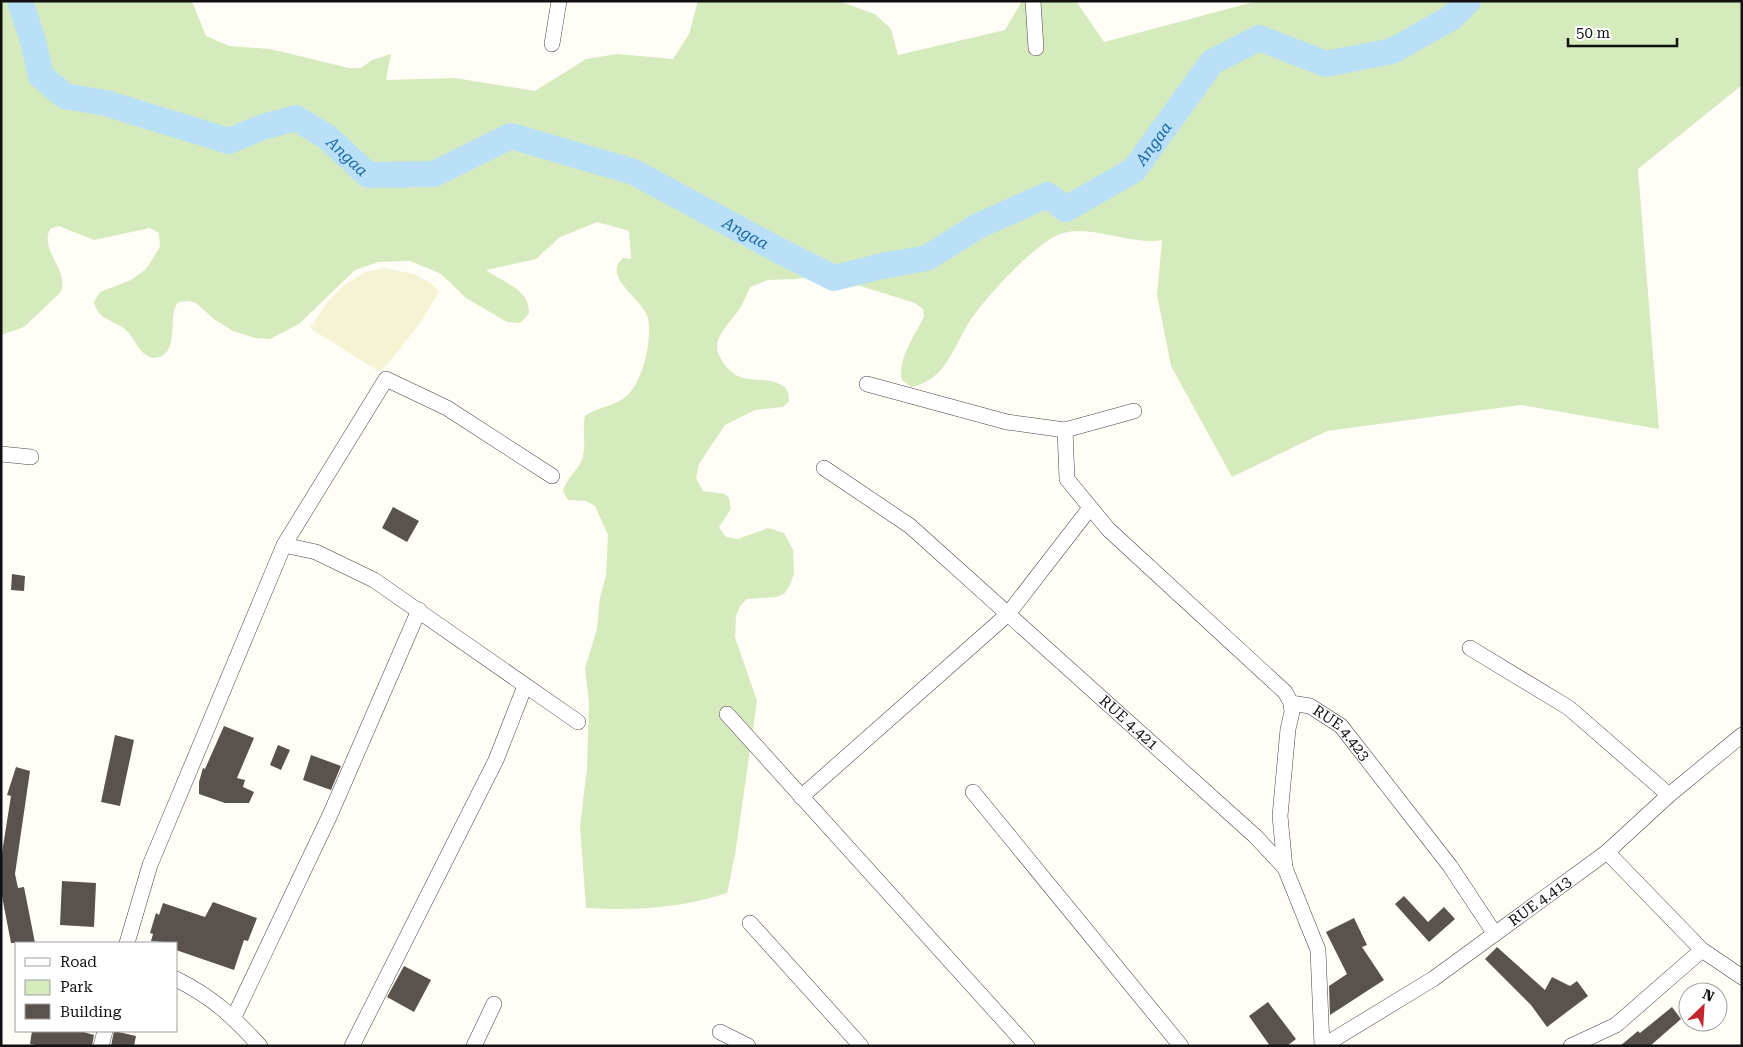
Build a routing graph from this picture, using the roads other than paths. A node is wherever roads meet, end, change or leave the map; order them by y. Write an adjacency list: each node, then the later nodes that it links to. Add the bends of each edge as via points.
1 (559, 1): 3 (street)
2 (1033, 1): 4 (street)
3 (552, 44)
4 (1036, 48)
5 (867, 384): 7 (street, via 1007,422)
6 (1134, 411): 7 (street)
7 (1065, 430): 12 (street, RUE 4.423, via 1067,479)
8 (1, 454): 9 (street)
9 (31, 457)
10 (824, 468): 15 (street, RUE 4.421, via 910,526)
11 (552, 476): 13 (street, via 447,408 386,379)
12 (1090, 508): 15 (street); 18 (street, RUE 4.423, via 1108,529 1285,692)
13 (284, 545): 14 (street, via 316,552 374,580); 29 (street, via 150,866)
14 (419, 610): 17 (street); 34 (street, via 330,814)
15 (1008, 614): 24 (street); 26 (street, RUE 4.421, via 1255,836)
16 (1470, 648): 23 (street, via 1569,708)
17 (525, 686): 20 (street); 39 (street, via 496,760)
18 (1291, 703): 26 (street, via 1280,816); 28 (street, RUE 4.423, via 1310,706 1341,726 1450,866)
19 (727, 714): 24 (street)
20 (578, 722)
21 (1742, 736): 23 (street, RUE 4.413)
22 (973, 792): 44 (street)
23 (1669, 795): 25 (street, RUE 4.413)
24 (801, 797): 43 (street)
25 (1607, 852): 28 (street, RUE 4.413); 30 (street)
26 (1285, 868): 45 (street, RUE 4.421, via 1318,950)
27 (750, 923): 42 (street)
28 (1495, 934): 45 (street, RUE 4.413, via 1433,979)
29 (128, 942)
30 (1702, 950): 31 (street); 46 (street, via 1616,1025)
31 (1742, 977)
32 (178, 980): 34 (street, via 204,992)
33 (494, 1004): 40 (street)
34 (234, 1017): 38 (street)
35 (105, 1032): 37 (street)
36 (720, 1032): 41 (street)
37 (101, 1046)
38 (260, 1046)
39 (352, 1046)
40 (474, 1046)
41 (748, 1046)
42 (861, 1046)
43 (1027, 1046)
44 (1181, 1046)
45 (1322, 1046)
46 (1571, 1046)

